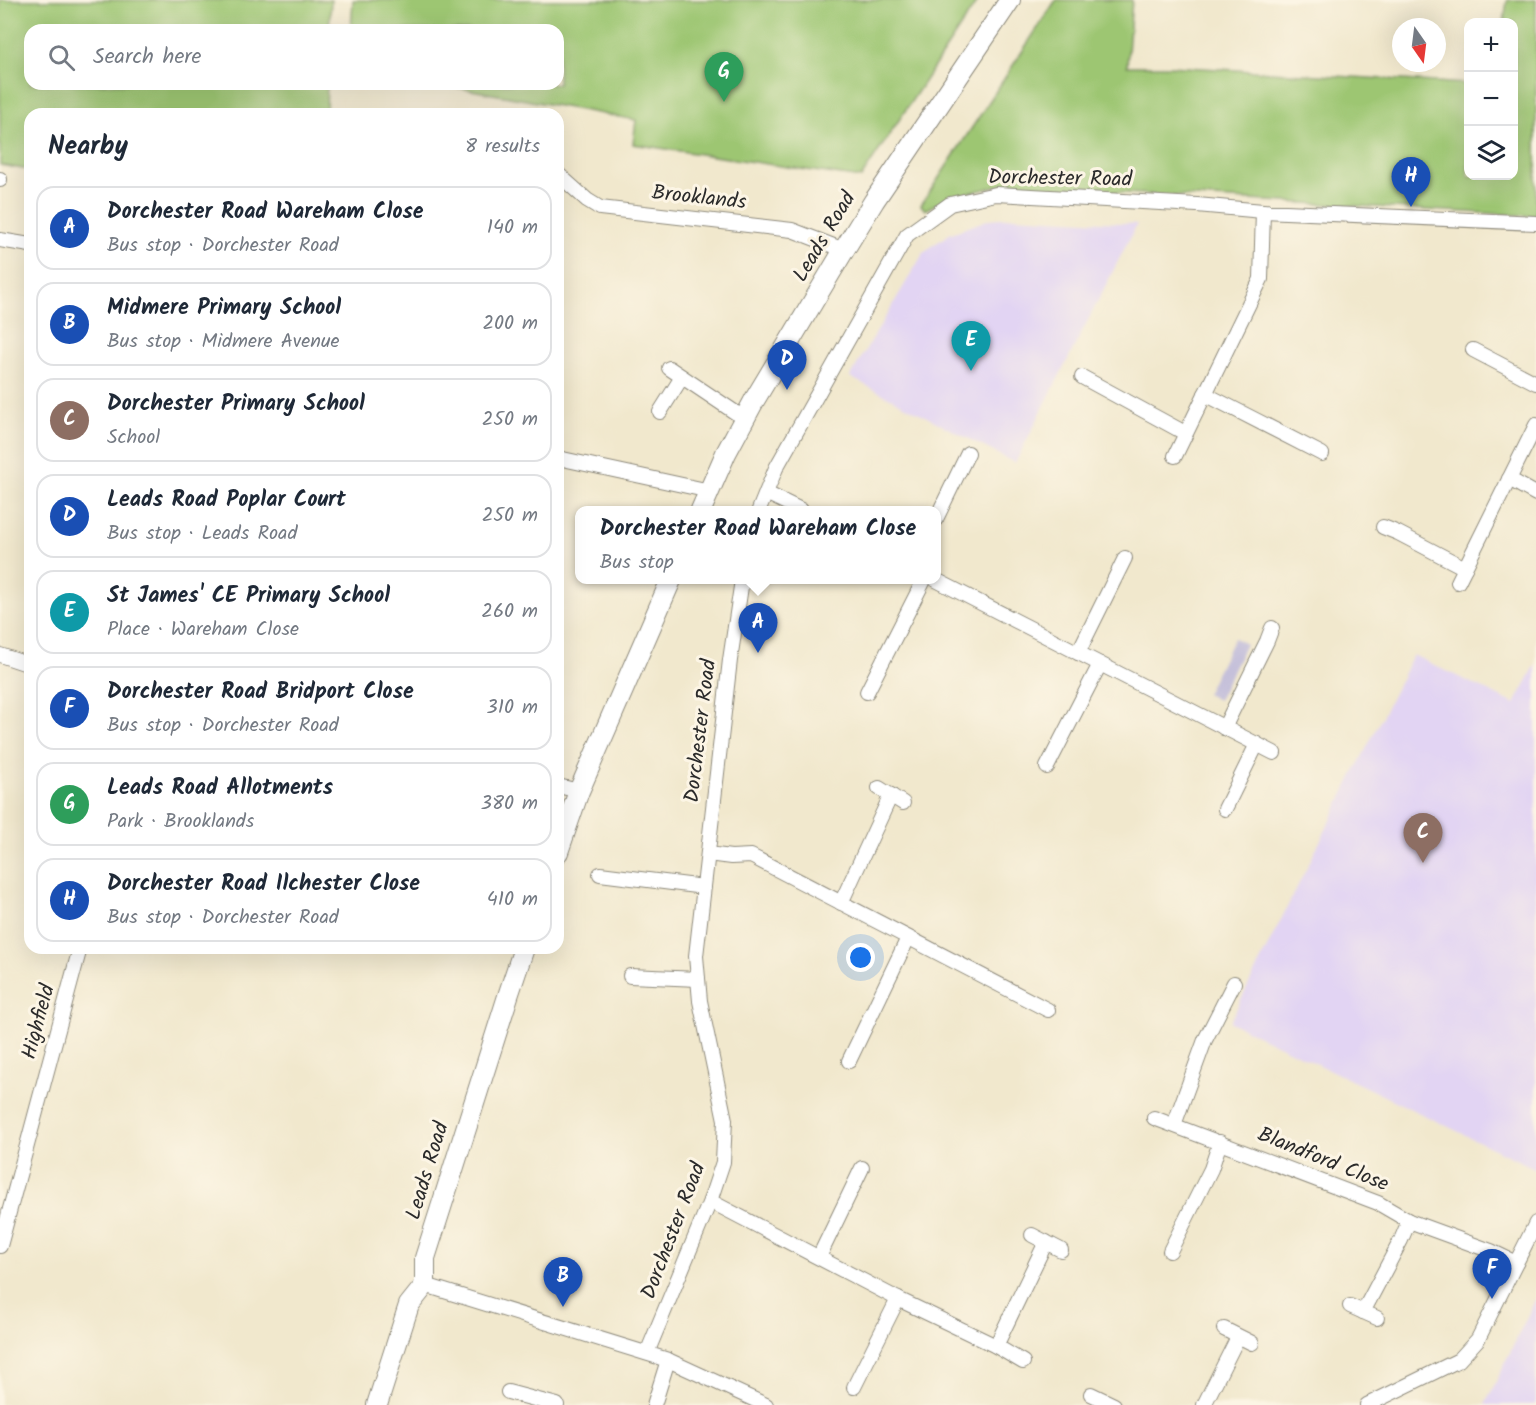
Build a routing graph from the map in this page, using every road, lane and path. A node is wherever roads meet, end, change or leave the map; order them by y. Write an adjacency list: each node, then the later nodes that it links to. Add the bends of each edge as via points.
1 (1010, 0): 7 (main road, Leads Road)
2 (564, 179): 7 (street, Brooklands, via 600,208 792,230)
3 (1263, 211): 4 (street, Dorchester Road); 13 (street, via 1261,279); 24 (street, Dorchester Road, via 996,194 950,204 907,235 776,468)
4 (1536, 224)
5 (0, 240): 6 (street)
6 (24, 244)
7 (844, 250): 15 (main road, Leads Road)
8 (1473, 350): 12 (street)
9 (669, 368): 10 (street)
10 (682, 377): 14 (street); 15 (street)
11 (1082, 377): 17 (street)
12 (1536, 383)
13 (1205, 394): 17 (street); 19 (street)
14 (660, 412)
15 (745, 419): 23 (main road, Leads Road)
16 (1536, 425): 22 (street)
17 (1185, 434): 20 (street)
18 (968, 453): 29 (street)
19 (1322, 454)
20 (1174, 456)
21 (564, 459): 23 (street)
22 (1509, 479): 25 (street); 32 (street)
23 (710, 490): 26 (main road, Leads Road)
24 (766, 493): 27 (street, Dorchester Road); 28 (street)
25 (1536, 494)
26 (703, 506)
27 (761, 506)
28 (793, 506)
29 (941, 509)
30 (1383, 527): 32 (street)
31 (1125, 558): 39 (street)
32 (1465, 568): 34 (street)
33 (941, 582): 39 (street)
34 (1458, 582)
35 (669, 584): 49 (main road)
36 (741, 584): 53 (street, Dorchester Road)
37 (921, 584): 43 (street)
38 (1272, 628): 44 (street)
39 (1078, 652): 42 (street)
40 (0, 655): 41 (street)
41 (24, 663)
42 (1100, 664): 44 (street); 47 (street)
43 (867, 692)
44 (1224, 728): 45 (street)
45 (1257, 744): 46 (street); 51 (street)
46 (1274, 753)
47 (1047, 767)
48 (564, 787): 49 (street)
49 (579, 791): 52 (main road)
50 (903, 803): 56 (street, via 885,791)
51 (1225, 809)
52 (564, 835)
53 (708, 854): 55 (street, Dorchester Road); 56 (street, via 751,856)
54 (600, 874): 55 (street)
55 (704, 887): 61 (street, Dorchester Road, via 696,956)
56 (841, 903): 57 (street)
57 (908, 938): 63 (street); 64 (street)
58 (78, 954): 70 (street, Highfield)
59 (522, 954): 80 (main road, Leads Road, via 425,1258)
60 (630, 976): 61 (street)
61 (698, 979): 69 (street, Dorchester Road, via 725,1120 723,1162)
62 (1234, 983): 66 (street, via 1205,1040)
63 (1048, 1010)
64 (849, 1061)
65 (1154, 1118): 66 (street, Blandford Close)
66 (1174, 1125): 67 (street, Blandford Close)
67 (1220, 1142): 71 (street, Blandford Close, via 1378,1203); 77 (street, via 1211,1169)
68 (862, 1168): 78 (street)
69 (710, 1202): 78 (street); 87 (street, Dorchester Road)
70 (4, 1218): 75 (street, Highfield)
71 (1409, 1221): 79 (street, Blandford Close); 82 (street, via 1356,1309)
72 (1536, 1223): 79 (street)
73 (1032, 1235): 74 (street)
74 (1046, 1242): 76 (street); 86 (street)
75 (0, 1246)
76 (1061, 1250)
77 (1170, 1251)
78 (819, 1257): 81 (street)
79 (1516, 1263): 95 (street, via 1478,1339 1459,1360)
80 (425, 1285): 87 (street); 96 (main road, via 409,1305)
81 (898, 1299): 86 (street); 90 (street)
82 (1377, 1318)
83 (1224, 1329): 84 (street)
84 (1238, 1337): 85 (street); 100 (street)
85 (1252, 1343)
86 (996, 1346): 89 (street)
87 (647, 1353): 88 (street)
88 (668, 1360): 93 (street); 98 (street)
89 (1023, 1362)
90 (854, 1387)
91 (508, 1392): 97 (street)
92 (1091, 1394): 94 (street)
93 (752, 1401): 99 (street)
94 (1110, 1404)
95 (1370, 1404)
96 (377, 1405)
97 (557, 1405)
98 (654, 1405)
99 (766, 1405)
100 (1204, 1405)

